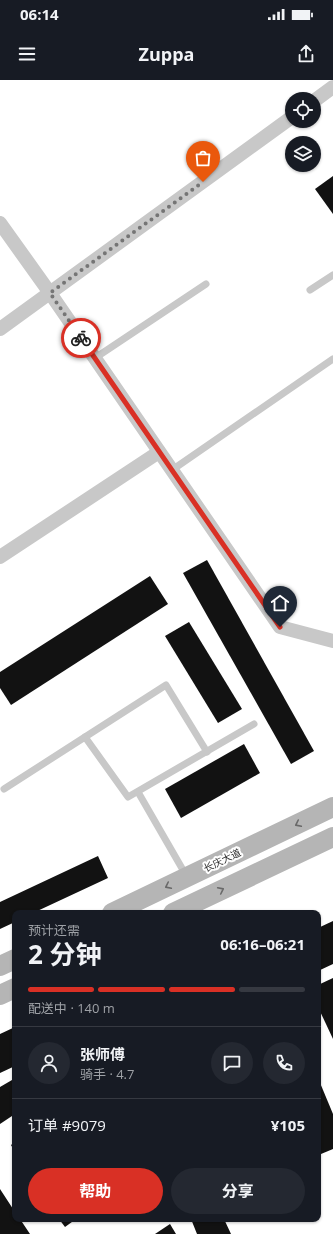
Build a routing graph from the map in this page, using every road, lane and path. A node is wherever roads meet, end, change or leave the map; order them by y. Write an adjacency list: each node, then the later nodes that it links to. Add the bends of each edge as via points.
1 (333, 87): 2 (street)
2 (321, 96)
3 (285, 122): 8 (street)
4 (0, 223): 8 (street)
5 (333, 276): 7 (lane)
6 (206, 284): 10 (lane)
7 (310, 290)
8 (50, 293): 9 (street); 10 (street)
9 (0, 328)
10 (95, 358): 12 (street)
11 (333, 359): 13 (lane)
12 (159, 452): 13 (street); 14 (street)
13 (172, 470): 15 (street, via 280,627)
14 (0, 557)
15 (333, 641)
16 (254, 724): 18 (lane)
17 (85, 737): 18 (lane, via 166,685); 19 (lane); 20 (lane, via 128,797)
18 (207, 752): 20 (lane)
19 (4, 789)
20 (138, 792): 23 (lane)
21 (333, 807): 23 (main road, 长庆大道, one-way to 23)
22 (333, 836): 25 (main road, one-way to 22)
23 (187, 877): 24 (main road, 长庆大道, one-way to 24)
24 (118, 910)
25 (179, 910)
26 (12, 960): 27 (main road)
27 (0, 966)
28 (12, 989): 29 (main road)
29 (0, 995)

